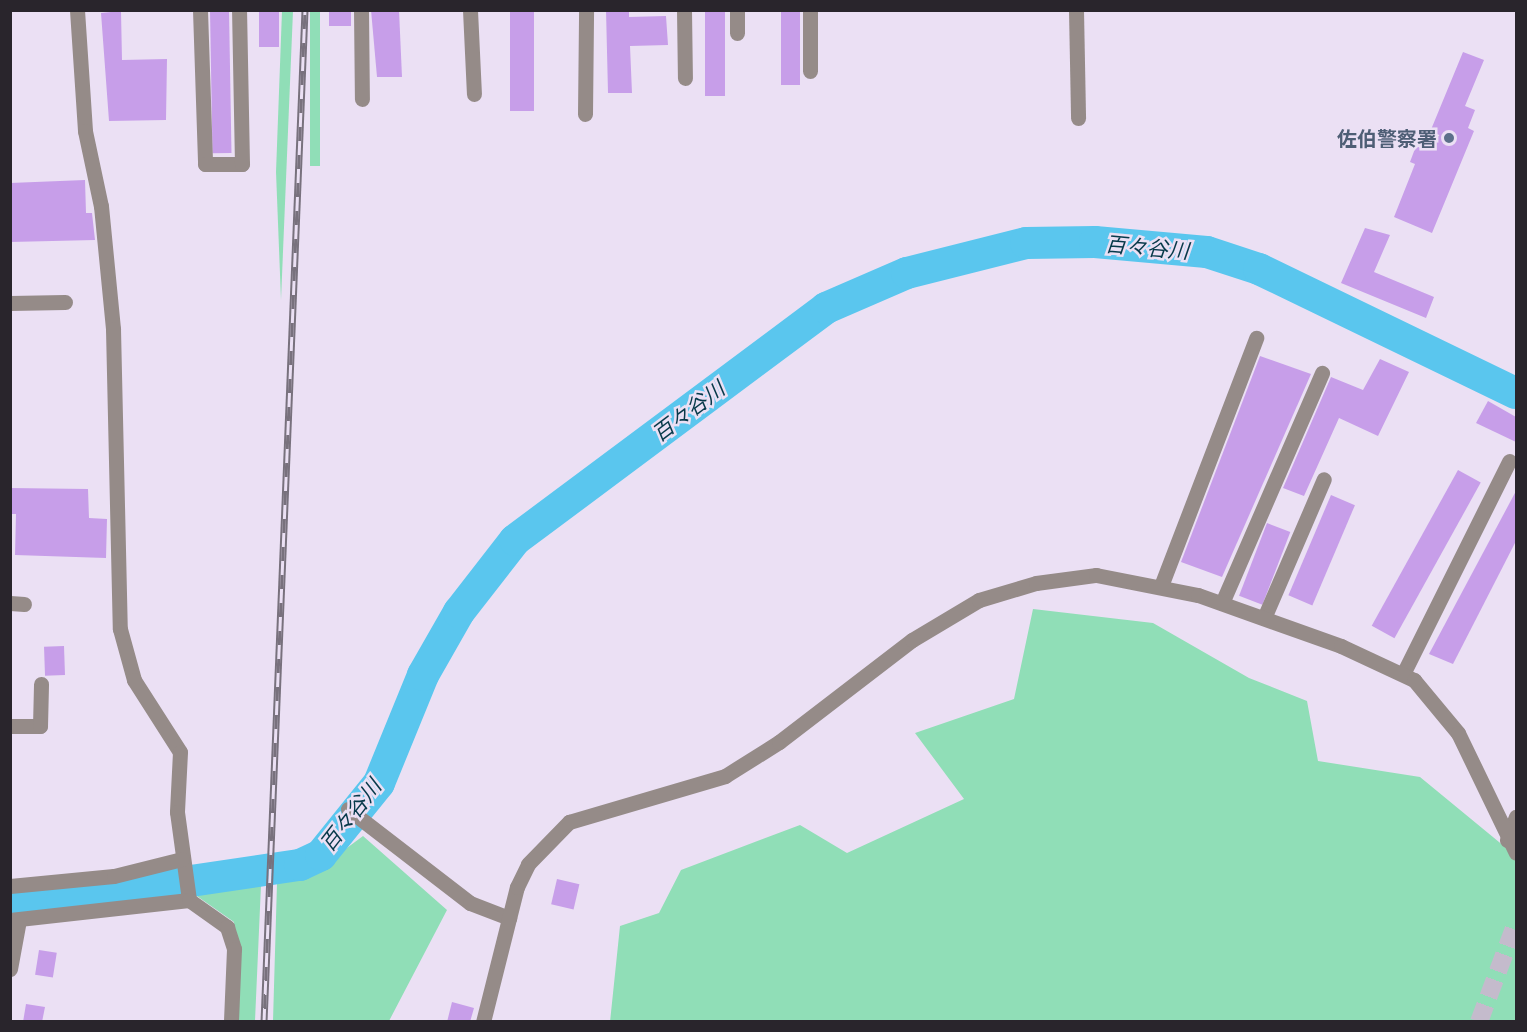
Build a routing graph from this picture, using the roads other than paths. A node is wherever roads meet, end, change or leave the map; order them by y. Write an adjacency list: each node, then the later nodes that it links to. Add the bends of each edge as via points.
1 (77, 10): 34 (street, via 86,131 101,206 113,329 120,629 134,680 180,752)
2 (200, 10): 3 (street, via 205,164 242,164)
3 (239, 10)
4 (360, 10): 15 (street)
5 (471, 10): 14 (street)
6 (586, 10): 16 (street)
7 (684, 10): 13 (street)
8 (737, 10): 11 (street)
9 (810, 10): 12 (street)
10 (1076, 10): 17 (street)
11 (737, 33)
12 (810, 71)
13 (685, 78)
14 (474, 94)
15 (362, 99)
16 (585, 114)
17 (1078, 118)
18 (65, 302): 19 (street)
19 (10, 303)
20 (1256, 338): 24 (street)
21 (1322, 373): 25 (street)
22 (1509, 461): 27 (street)
23 (1324, 479): 26 (street)
24 (1161, 586): 25 (street); 37 (street, via 1096,575 1036,583 979,600 912,640 779,742 725,776 569,822 528,864)
25 (1222, 603): 26 (street)
26 (1264, 618): 27 (street)
27 (1403, 675): 32 (street, via 1440,705 1458,733)
28 (41, 684): 29 (street, via 40,726)
29 (10, 726)
30 (348, 809): 37 (street, via 470,903)
31 (1516, 817): 32 (street)
32 (1507, 840): 33 (street)
33 (1516, 853)
34 (182, 859): 35 (street, via 114,876); 36 (street)
35 (10, 886)
36 (189, 900): 38 (street); 40 (street, via 227,927 234,949)
37 (509, 918): 41 (street)
38 (15, 920): 39 (street)
39 (10, 969)
40 (231, 1022)
41 (483, 1022)

